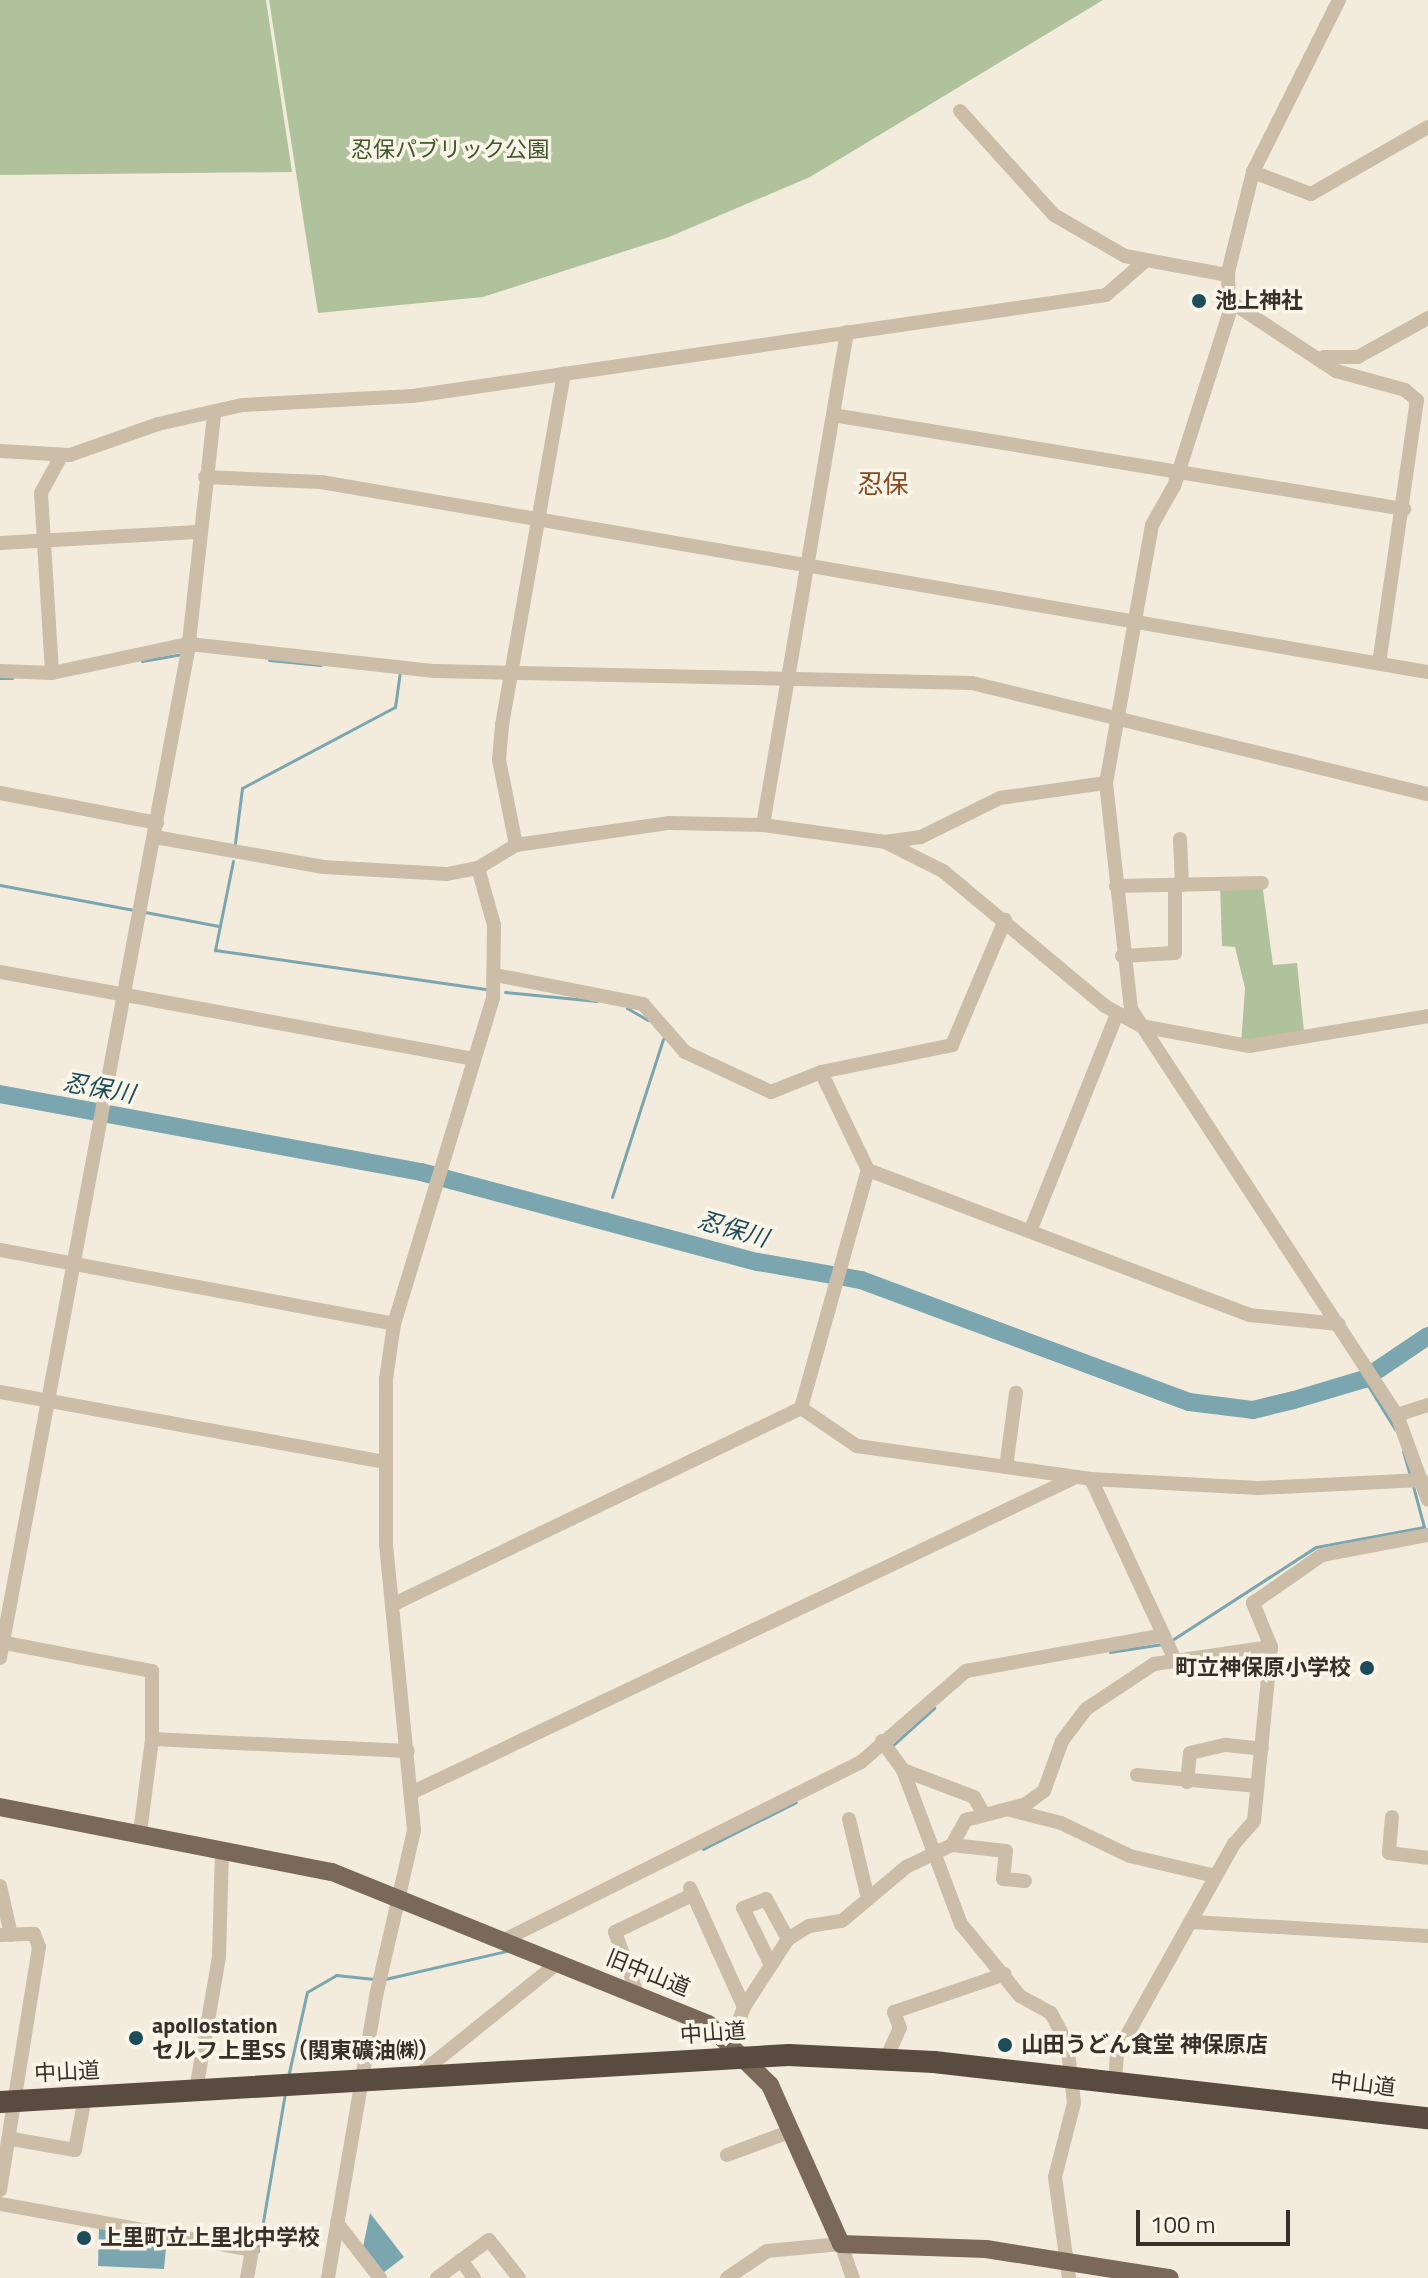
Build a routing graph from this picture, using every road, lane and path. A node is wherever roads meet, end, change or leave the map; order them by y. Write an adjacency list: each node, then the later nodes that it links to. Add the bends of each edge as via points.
1 (1339, 0): 4 (street)
2 (960, 111): 5 (street, via 1054,215)
3 (1428, 127): 4 (street, via 1311,194)
4 (1253, 172): 6 (street)
5 (1144, 262): 6 (street); 9 (street, via 1106,295)
6 (1228, 275): 7 (street)
7 (1231, 302): 10 (street); 18 (street)
8 (1428, 318): 10 (street, via 1358,357)
9 (847, 332): 11 (street); 13 (street)
10 (1324, 357): 14 (street, via 1336,371 1405,390 1417,400)
11 (564, 373): 12 (street, via 364,402 269,402); 21 (street)
12 (214, 414): 17 (street); 19 (street)
13 (833, 415): 18 (street); 25 (street)
14 (1412, 448): 15 (street); 20 (street)
15 (1428, 450)
16 (0, 451): 17 (street)
17 (61, 456): 23 (street, via 41,493)
18 (1179, 473): 20 (street); 26 (street, via 1152,525)
19 (205, 477): 21 (street, via 321,482); 22 (street)
20 (1404, 509): 28 (street)
21 (540, 521): 25 (street); 32 (street)
22 (197, 532): 23 (street); 27 (street)
23 (45, 541): 24 (street); 31 (street)
24 (0, 543)
25 (805, 566): 26 (street); 33 (street)
26 (1134, 621): 28 (street); 34 (street)
27 (189, 644): 31 (street); 32 (street); 39 (street)
28 (1379, 663): 30 (street)
29 (0, 671): 31 (street)
30 (1428, 672)
31 (52, 673)
32 (516, 673): 33 (street); 42 (street, via 499,760)
33 (787, 677): 34 (street, via 972,683); 38 (street)
34 (1116, 722): 35 (street); 37 (street)
35 (1106, 783): 41 (street, via 1000,798 921,837); 46 (street)
36 (0, 793): 39 (street)
37 (1428, 794)
38 (763, 825): 41 (street); 42 (street, via 669,823)
39 (156, 830): 43 (street, via 323,867 447,874); 51 (street)
40 (1180, 839): 45 (street)
41 (885, 842): 47 (street, via 943,871)
42 (516, 845): 43 (street)
43 (478, 868): 50 (street, via 494,925)
44 (1262, 883): 45 (street)
45 (1179, 885): 46 (street); 48 (street, via 1175,953)
46 (1116, 886): 48 (street)
47 (1005, 920): 52 (street); 56 (street, via 952,1045)
48 (1122, 956): 54 (street)
49 (0, 972): 51 (street)
50 (496, 975): 55 (street); 56 (street, via 643,1004 685,1052 771,1092)
51 (125, 995): 55 (street); 60 (street)
52 (1117, 1014): 54 (street); 58 (street)
53 (1428, 1016): 54 (street, via 1249,1046)
54 (1141, 1026): 62 (street)
55 (472, 1059): 61 (street)
56 (821, 1072): 57 (street)
57 (868, 1170): 58 (street); 67 (street, via 830,1286)
58 (1031, 1229): 62 (street, via 1249,1315)
59 (0, 1250): 60 (street)
60 (76, 1263): 61 (street); 65 (street)
61 (394, 1324): 69 (street)
62 (1339, 1324): 68 (street)
63 (0, 1392): 65 (street)
64 (1016, 1393): 70 (street)
65 (50, 1401): 69 (street); 77 (street)
66 (1428, 1405): 68 (street)
67 (801, 1408): 70 (street, via 857,1446); 75 (street)
68 (1397, 1415): 72 (street)
69 (386, 1462): 75 (street)
70 (1006, 1467): 71 (street)
71 (1083, 1478): 72 (street, via 1258,1488); 76 (street); 89 (street)
72 (1422, 1480): 73 (street)
73 (1428, 1500)
74 (1428, 1535): 78 (street, via 1322,1555 1253,1603)
75 (394, 1604): 84 (street)
76 (1164, 1635): 80 (street); 82 (street, via 981,1664)
77 (2, 1642): 79 (street); 81 (street, via 152,1671)
78 (1271, 1647): 80 (street); 83 (street)
79 (0, 1658)
80 (1175, 1660): 91 (street, via 1154,1664 1086,1709 1062,1741 1044,1791)
81 (152, 1739): 84 (street); 95 (street)
82 (882, 1741): 85 (street); 109 (street, via 861,1762)
83 (1262, 1749): 87 (street, via 1226,1745 1190,1753); 88 (street)
84 (408, 1751): 89 (street)
85 (903, 1770): 92 (street, via 974,1797); 98 (street)
86 (1137, 1775): 87 (street)
87 (1187, 1782): 88 (street)
88 (1258, 1786): 100 (street, via 1254,1821)
89 (413, 1792): 103 (street, via 414,1830)
90 (0, 1807): 95 (main road, 旧中山道)
91 (1010, 1809): 92 (street); 100 (street, via 1061,1823 1130,1856)
92 (982, 1811): 96 (street, via 966,1820)
93 (1392, 1817): 99 (street, via 1389,1853)
94 (849, 1819): 104 (street)
95 (140, 1833): 97 (main road, 旧中山道)
96 (952, 1845): 98 (street); 101 (street, via 1006,1851 1003,1879)
97 (222, 1849): 103 (main road, 旧中山道, via 332,1872); 121 (street, via 219,1957)
98 (933, 1855): 104 (street); 112 (street, via 961,1924)
99 (1428, 1858)
100 (1215, 1876): 105 (street)
101 (1025, 1881)
102 (0, 1886): 106 (street)
103 (397, 1897): 109 (main road, 旧中山道); 119 (street)
104 (868, 1899): 108 (street, via 842,1921 809,1926)
105 (1193, 1922): 107 (street); 120 (street, via 1117,2053)
106 (5, 1935): 123 (street, via 34,1934 39,1947)
107 (1428, 1936)
108 (788, 1939): 110 (street); 110 (street, via 766,1899 743,1908)
109 (509, 1942): 111 (main road, 旧中山道)
110 (769, 1961): 114 (street)
111 (559, 1962): 113 (main road, 旧中山道); 117 (street)
112 (1005, 1974): 116 (street, via 894,2012 900,2028); 118 (street, via 1020,1996 1051,2013)
113 (637, 1993): 114 (street, via 615,1932 691,1891); 115 (main road, 旧中山道)
114 (744, 2007): 115 (street)
115 (740, 2048): 116 (highway, 中山道); 117 (highway, 中山道); 125 (main road)
116 (886, 2059): 118 (highway, 中山道)
117 (416, 2077): 119 (highway, 中山道)
118 (1076, 2077): 120 (highway, 中山道); 132 (street, via 1055,2177)
119 (363, 2081): 121 (highway, 中山道); 130 (street)
120 (1115, 2082): 124 (highway, 中山道)
121 (196, 2090): 122 (highway, 中山道)
122 (85, 2097): 123 (highway, 中山道); 126 (street, via 75,2150)
123 (9, 2102): 126 (street)
124 (1428, 2118)
125 (792, 2131): 127 (street); 131 (main road)
126 (12, 2139): 128 (street)
127 (727, 2155)
128 (0, 2190)
129 (0, 2204): 134 (street, via 252,2250)
130 (337, 2223): 135 (street); 136 (street)
131 (841, 2244): 132 (main road, via 899,2242); 140 (street, via 761,2253); 141 (street)
132 (1065, 2259): 142 (street); 143 (main road)
133 (461, 2260): 137 (street); 138 (street); 139 (street, via 489,2240)
134 (247, 2278)
135 (328, 2278)
136 (380, 2278)
137 (437, 2278)
138 (474, 2278)
139 (519, 2278)
140 (727, 2278)
141 (853, 2278)
142 (1069, 2278)
143 (1170, 2278)

